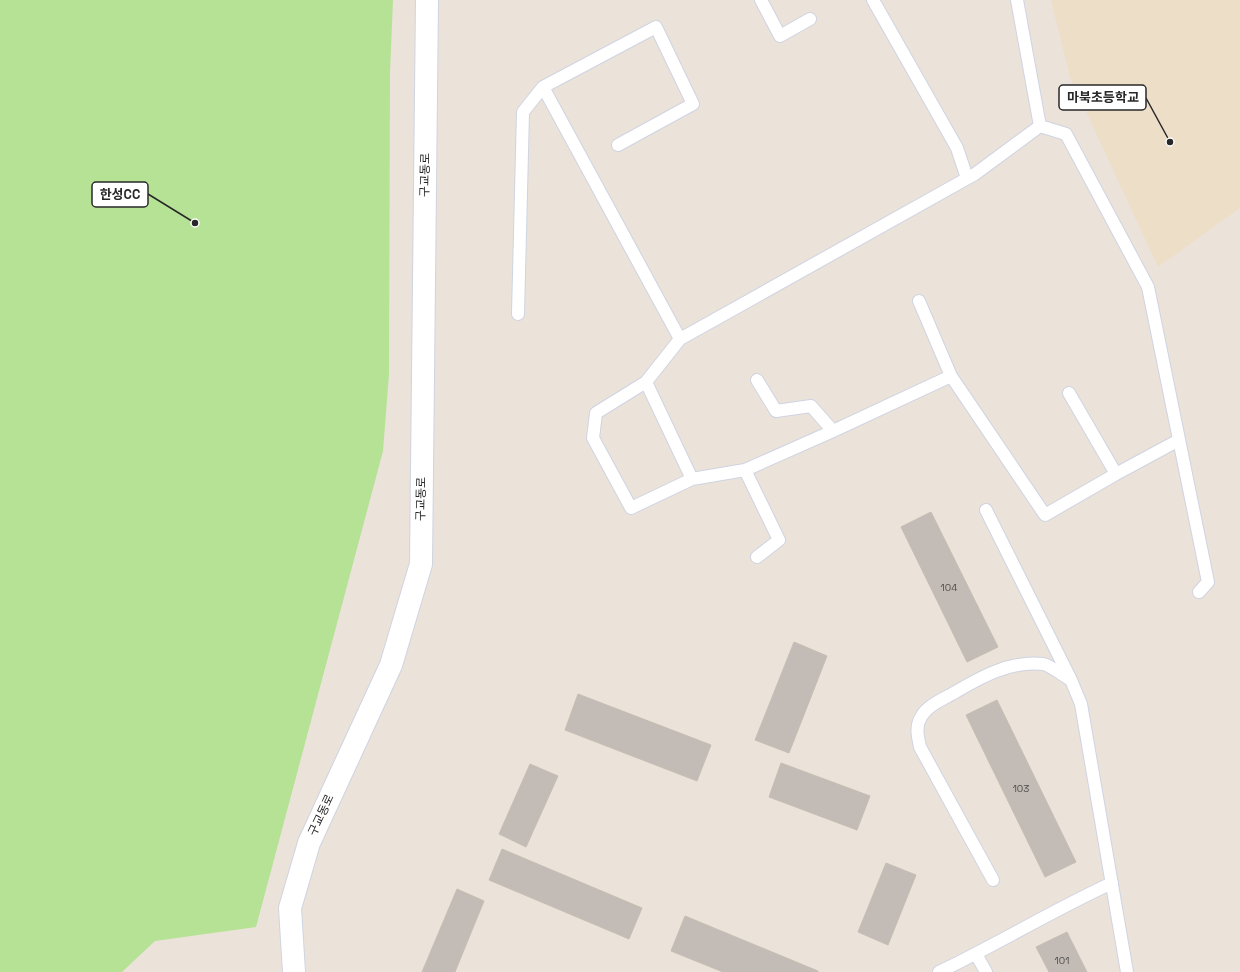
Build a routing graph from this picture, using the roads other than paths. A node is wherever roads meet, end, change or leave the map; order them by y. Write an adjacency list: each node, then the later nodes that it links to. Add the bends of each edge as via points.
1 (427, 0): 29 (street, 구교동로, via 421,564 391,665 309,843 290,908)
2 (761, 0): 5 (lane, via 780,36)
3 (873, 0): 9 (lane, via 957,148)
4 (1017, 0): 7 (lane)
5 (810, 19)
6 (543, 87): 8 (lane, via 656,27 693,104); 11 (lane, via 523,112); 12 (lane)
7 (1040, 126): 9 (lane); 18 (lane, via 1066,134 1148,287)
8 (618, 145)
9 (967, 178): 12 (lane)
10 (919, 301): 13 (lane)
11 (518, 314)
12 (680, 340): 15 (lane)
13 (951, 376): 17 (lane); 20 (lane, via 1045,515)
14 (757, 380): 17 (lane, via 776,411 811,406)
15 (646, 382): 21 (lane); 21 (lane, via 596,413 593,438 631,508)
16 (1069, 394): 20 (lane)
17 (833, 431): 19 (lane)
18 (1179, 440): 20 (lane); 24 (lane, via 1208,582)
19 (745, 470): 21 (lane); 23 (lane, via 779,540)
20 (1116, 474)
21 (692, 479)
22 (986, 510): 25 (lane)
23 (757, 557)
24 (1199, 592)
25 (1072, 680): 26 (lane, via 1044,664 1012,666 967,685 930,706 921,717 917,731 920,747); 27 (lane, via 1082,704)
26 (993, 880)
27 (1112, 884): 28 (lane, via 1071,902); 32 (lane)
28 (976, 954): 30 (lane); 31 (lane)
29 (294, 972)
30 (940, 972)
31 (986, 972)
32 (1127, 972)

